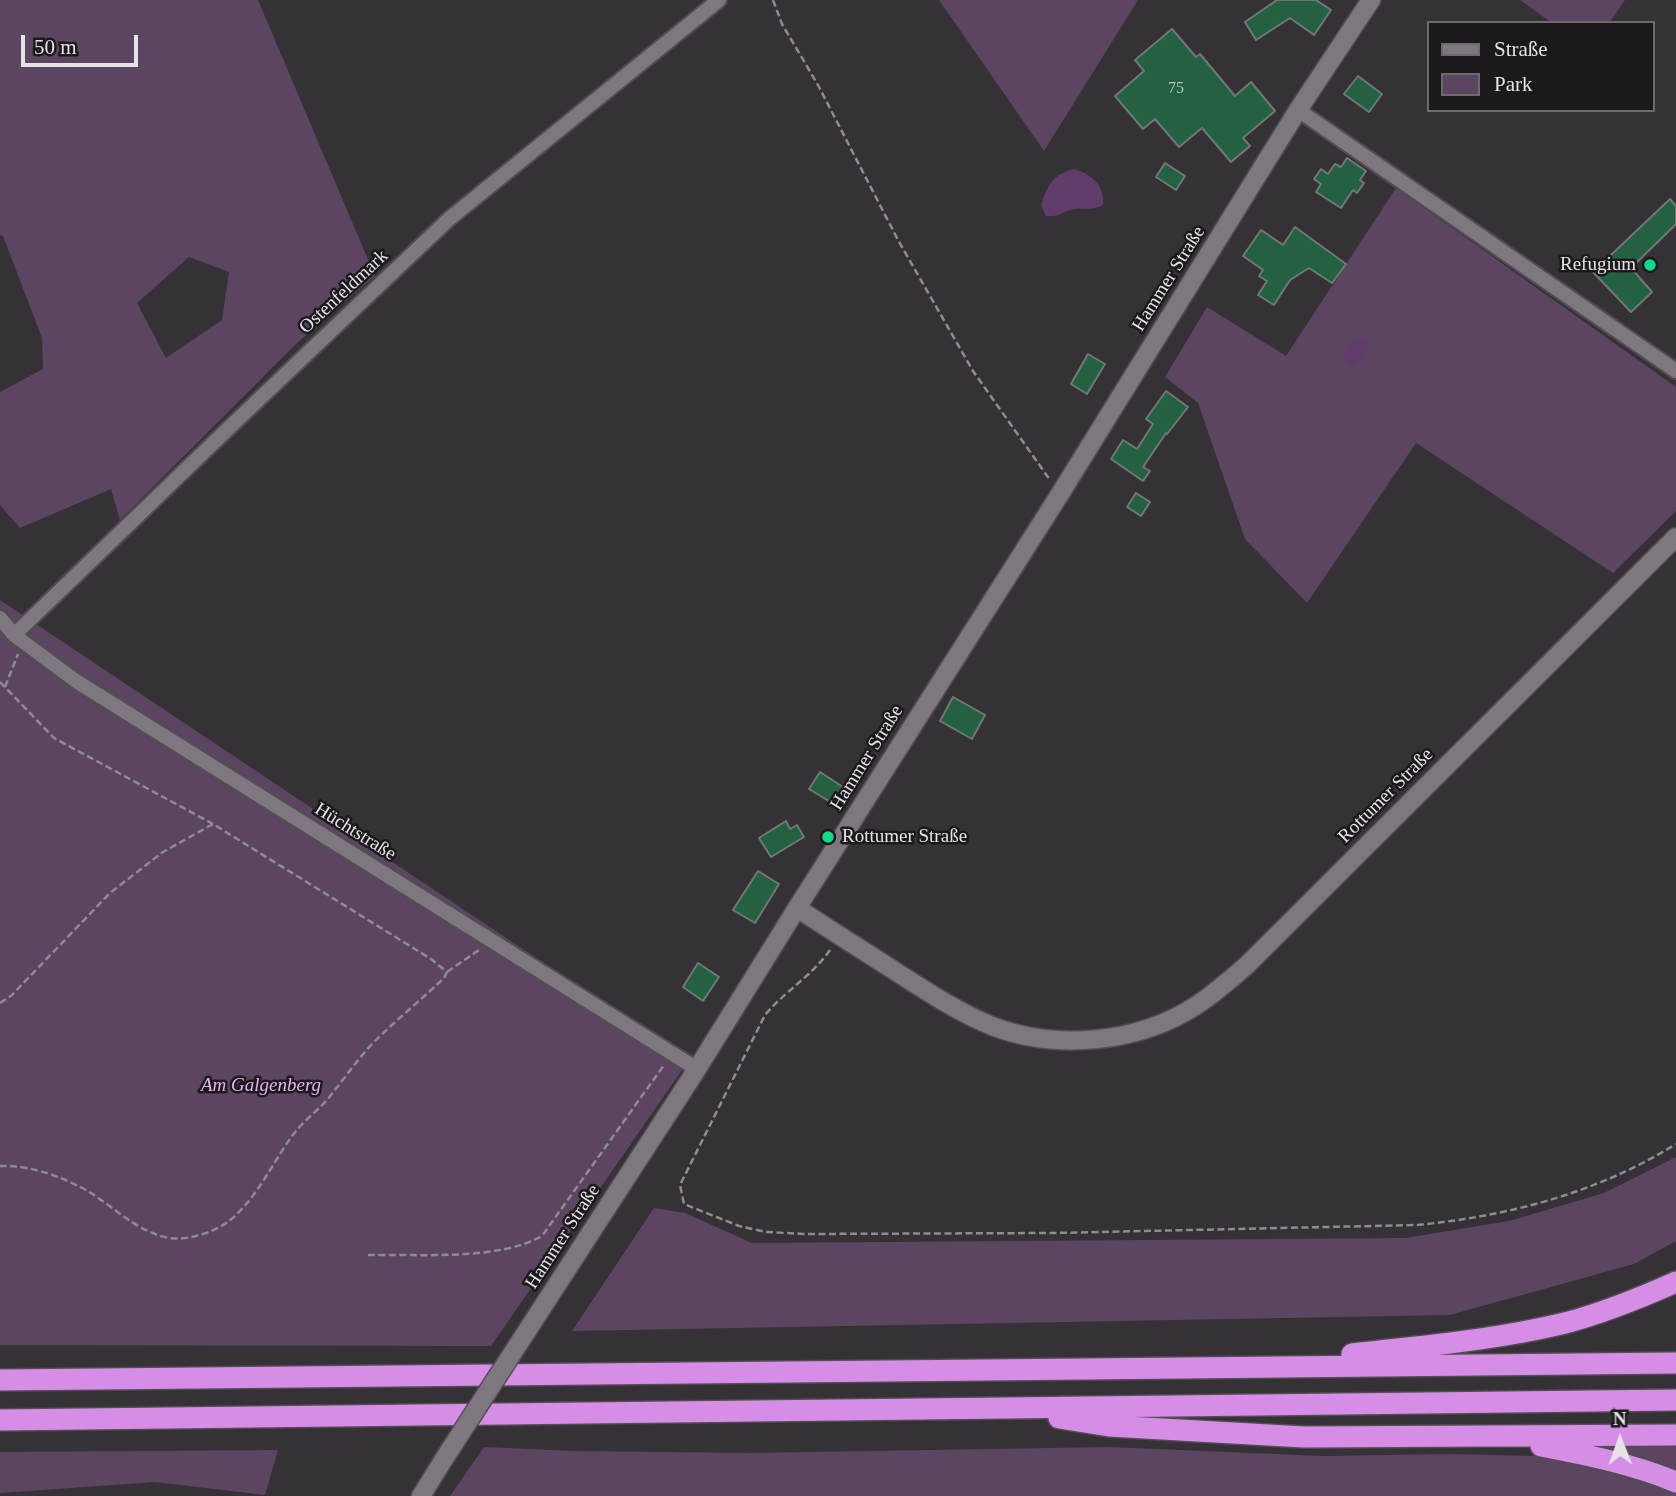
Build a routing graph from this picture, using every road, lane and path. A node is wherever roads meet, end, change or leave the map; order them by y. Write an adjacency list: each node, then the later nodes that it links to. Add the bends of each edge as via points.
1 (719, 0): 9 (street, Ostenfeldmark, via 449,219 234,423)
2 (773, 0): 6 (path, via 898,240 973,371)
3 (1371, 0): 4 (main road, Hammer Straße)
4 (1298, 110): 5 (street); 6 (main road, Hammer Straße)
5 (1676, 371)
6 (1060, 494): 13 (main road, Hammer Straße)
7 (1676, 537): 14 (main road, Rottumer Straße, via 1247,965 1196,1006 1168,1021 1100,1039 1023,1035 992,1026 942,1001)
8 (0, 618): 9 (street, Hüchtstraße)
9 (19, 638): 11 (path); 15 (street, Hüchtstraße, via 76,681)
10 (0, 682): 11 (path)
11 (5, 688): 12 (path, via 54,738)
12 (214, 824): 16 (path); 17 (path, via 163,852 110,894)
13 (797, 908): 14 (main road, Rottumer Straße); 19 (main road, Hammer Straße)
14 (840, 935): 20 (path, via 809,976 765,1015 680,1185 684,1204 739,1226 806,1234 1417,1225 1455,1222 1575,1193 1645,1163)
15 (492, 941): 16 (path); 18 (street, Hüchtstraße)
16 (447, 972): 21 (path, via 371,1045 298,1129 256,1193 229,1221 212,1231 171,1239 120,1216 58,1176)
17 (0, 1003)
18 (672, 1054): 19 (street, Hüchtstraße); 22 (path, via 542,1236 527,1244 485,1252)
19 (697, 1069): 33 (main road, Hammer Straße, bridge)
20 (1676, 1144)
21 (0, 1166)
22 (368, 1255)
23 (1676, 1282): 25 (highway, via 1567,1322 1505,1335)
24 (1676, 1363): 25 (highway)
25 (1250, 1367): 26 (highway)
26 (0, 1380)
27 (1676, 1400): 28 (highway)
28 (998, 1408): 29 (highway); 31 (highway, via 1110,1426 1208,1432 1304,1437)
29 (0, 1420)
30 (1676, 1435): 31 (highway)
31 (1481, 1436): 32 (highway, via 1594,1456)
32 (1676, 1482)
33 (421, 1496)

